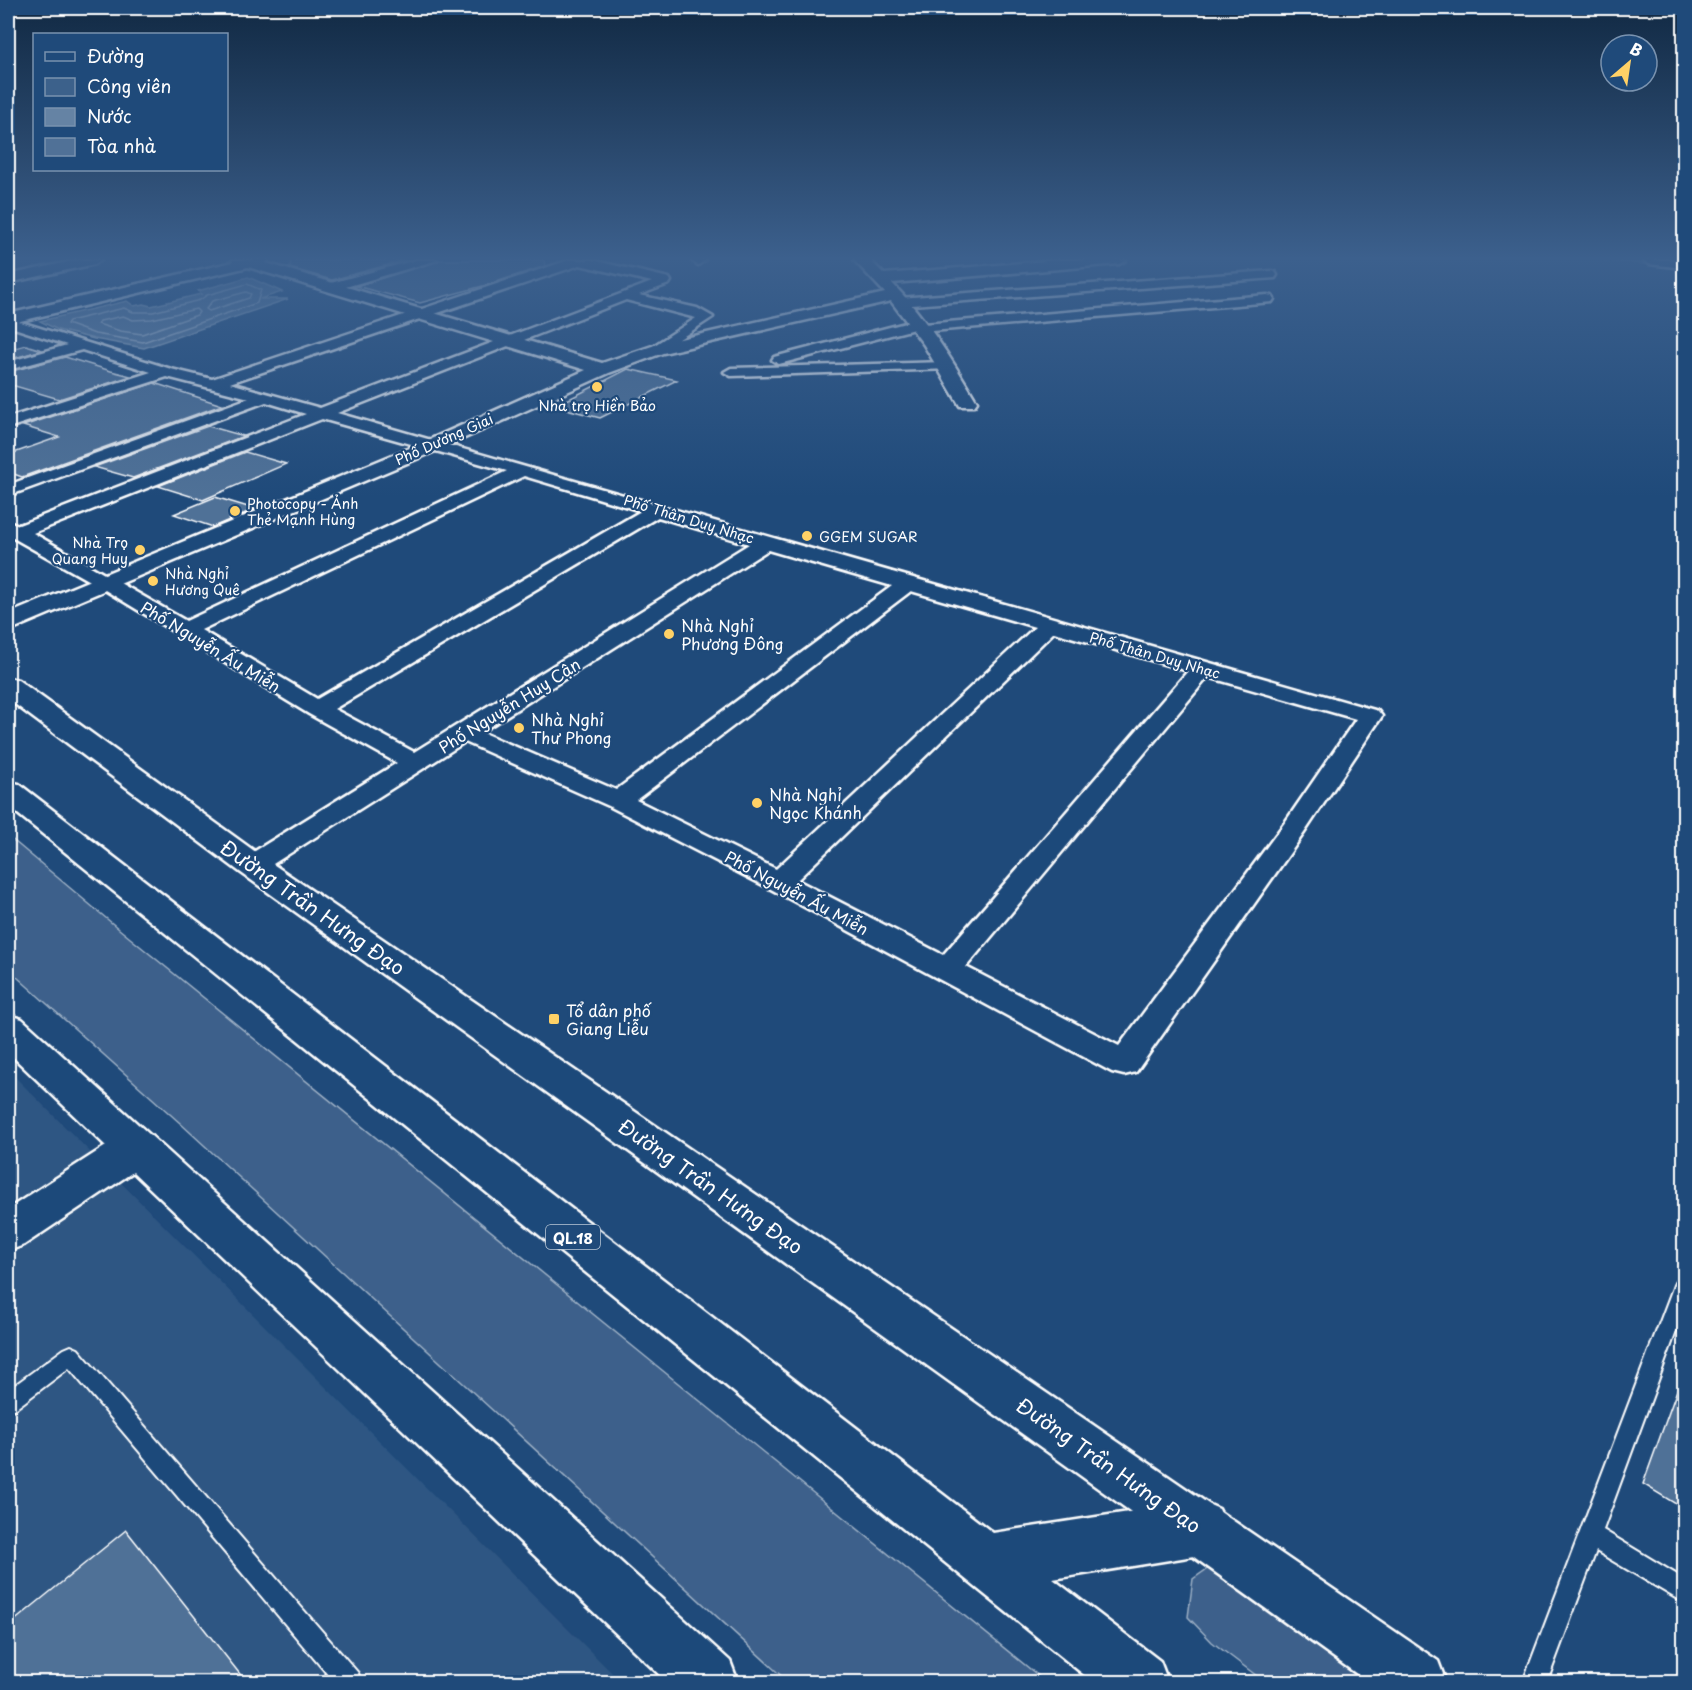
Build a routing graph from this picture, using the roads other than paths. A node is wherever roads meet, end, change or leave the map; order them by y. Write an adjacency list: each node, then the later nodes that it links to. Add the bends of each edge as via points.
1 (66, 339): 10 (street, Phố Thân Duy Nhạc)
2 (343, 339): 16 (street)
3 (499, 339): 9 (main road)
4 (512, 339): 9 (street)
5 (673, 339): 11 (street)
6 (706, 339): 11 (main road, Phố Dương Giai)
7 (866, 339): 13 (street, via 731,372)
8 (928, 339): 13 (main road)
9 (506, 341): 14 (main road); 19 (street)
10 (85, 345): 12 (street); 15 (street, Phố Thân Duy Nhạc)
11 (658, 349): 14 (main road, Phố Dương Giai)
12 (8, 366)
13 (947, 366): 18 (main road)
14 (603, 369): 21 (main road, Phố Dương Giai)
15 (166, 372): 16 (street, Phố Thân Duy Nhạc); 20 (street)
16 (213, 384): 17 (street, Phố Thân Duy Nhạc)
17 (265, 397): 19 (street, Phố Thân Duy Nhạc); 23 (street)
18 (967, 402)
19 (320, 414): 21 (street, Phố Thân Duy Nhạc); 25 (street)
20 (8, 423)
21 (430, 446): 22 (street, Phố Thân Duy Nhạc); 27 (main road, Phố Dương Giai)
22 (523, 470): 24 (street, Phố Thân Duy Nhạc); 31 (street)
23 (8, 491)
24 (658, 509): 26 (street, Phố Thân Duy Nhạc); 34 (street)
25 (12, 530): 27 (street, Phố Nguyễn Ấu Miễn)
26 (765, 543): 28 (street, Phố Thân Duy Nhạc); 35 (street, Phố Nguyễn Huy Cận)
27 (107, 582): 29 (main road, Phố Dương Giai); 31 (street, Phố Nguyễn Ấu Miễn)
28 (909, 583): 30 (street, Phố Thân Duy Nhạc); 38 (street)
29 (8, 623)
30 (1049, 625): 32 (street, Phố Thân Duy Nhạc); 40 (street)
31 (184, 630): 34 (street, Phố Nguyễn Ấu Miễn)
32 (1202, 669): 41 (street); 43 (street, Phố Thân Duy Nhạc, via 1370,716)
33 (8, 686): 39 (main road, Đường Trần Hưng Đạo)
34 (317, 709): 36 (street, Phố Nguyễn Ấu Miễn)
35 (464, 733): 36 (street, Phố Nguyễn Huy Cận); 38 (street, Phố Nguyễn Ấu Miễn)
36 (416, 764): 39 (street, Phố Nguyễn Huy Cận)
37 (8, 791): 50 (main road, QL.18)
38 (618, 801): 40 (street, Phố Nguyễn Ấu Miễn)
39 (252, 865): 48 (main road, Đường Trần Hưng Đạo)
40 (779, 882): 41 (street, Phố Nguyễn Ấu Miễn)
41 (946, 971): 43 (street, Phố Nguyễn Ấu Miễn)
42 (8, 1029): 44 (main road)
43 (1124, 1063)
44 (135, 1148): 45 (main road); 53 (main road)
45 (8, 1232)
46 (1684, 1285): 49 (lane)
47 (8, 1402): 52 (lane, via 71,1355)
48 (1200, 1528): 50 (main road); 55 (main road, Đường Trần Hưng Đạo)
49 (1591, 1535): 51 (lane); 56 (lane)
50 (986, 1562): 54 (main road, QL.18)
51 (1684, 1592)
52 (349, 1683)
53 (709, 1683)
54 (1139, 1683)
55 (1417, 1683)
56 (1535, 1683)

